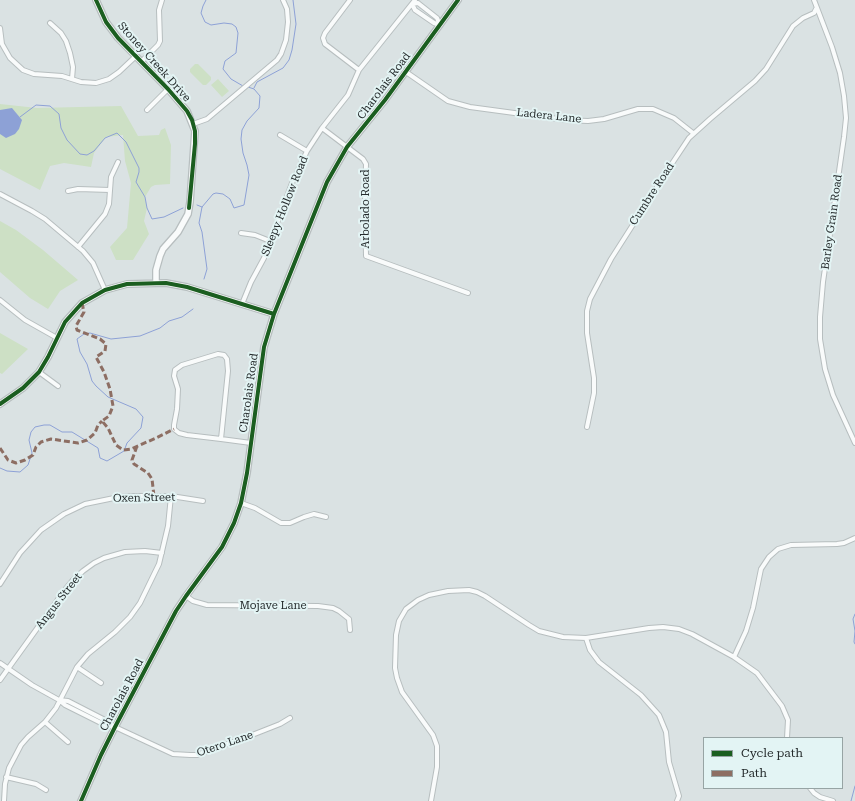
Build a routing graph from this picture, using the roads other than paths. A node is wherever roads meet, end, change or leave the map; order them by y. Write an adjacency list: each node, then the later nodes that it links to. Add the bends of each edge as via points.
1 (96, 0): 13 (street, Stoney Creek Drive, via 106,22)
2 (162, 0): 14 (street, via 159,10 160,41)
3 (283, 0): 20 (street, via 288,22 284,48 277,60 207,119)
4 (350, 0): 15 (street, via 323,38 324,44)
5 (458, 0): 10 (street, Charolais Road)
6 (814, 0): 8 (street, Barley Grain Road)
7 (414, 2): 10 (street, Sleepy Hollow Road, via 415,10); 15 (street, Sleepy Hollow Road)
8 (816, 9): 22 (street, Cumbre Road, via 814,13 793,26 766,69 755,81); 46 (street, Barley Grain Road, via 840,74 846,118 823,282 820,339 833,395)
9 (50, 23): 17 (street, via 66,41 73,67)
10 (440, 25): 16 (street, Charolais Road)
11 (0, 28): 12 (street)
12 (1, 44): 17 (street, via 10,58 23,70)
13 (136, 56): 14 (street, Stoney Creek Drive); 17 (street, via 119,72 102,82 91,83)
14 (141, 62): 18 (street, Stoney Creek Drive)
15 (359, 70): 21 (street, Sleepy Hollow Road, via 348,95)
16 (406, 72): 22 (street, Ladera Lane, via 448,101 470,107 588,121 638,109 653,109 674,118); 24 (street, Charolais Road)
17 (72, 79)
18 (168, 89): 19 (street); 20 (street, Stoney Creek Drive, via 187,111)
19 (147, 110)
20 (194, 124): 33 (street, Stoney Creek Drive, via 195,144 188,214 178,232 163,249 156,270)
21 (322, 128): 24 (street, Arbolado Road); 25 (street, Sleepy Hollow Road)
22 (693, 133): 43 (street, Cumbre Road, via 611,259 590,299 587,325 594,393)
23 (280, 135): 25 (street)
24 (347, 147): 35 (street, Arbolado Road, via 366,164 366,256); 38 (street, Charolais Road, via 324,188)
25 (307, 151): 31 (street, Sleepy Hollow Road)
26 (118, 162): 27 (street, via 113,171)
27 (110, 190): 28 (street); 32 (street, via 105,214)
28 (68, 191)
29 (0, 194): 32 (street, via 45,219)
30 (241, 233): 31 (street)
31 (270, 241): 37 (street, Sleepy Hollow Road)
32 (78, 247): 34 (street, via 93,263)
33 (156, 283): 34 (street, via 127,284); 37 (street, via 187,287)
34 (105, 290): 39 (street, via 82,303 65,322)
35 (468, 293)
36 (0, 300): 39 (street, via 25,320)
37 (242, 304): 38 (street)
38 (274, 314): 45 (street, Charolais Road, via 264,347)
39 (57, 338): 40 (street)
40 (39, 372): 41 (street); 42 (street, via 23,388)
41 (58, 386)
42 (0, 404)
43 (587, 427)
44 (221, 439): 44 (street, via 187,435 174,429 178,389 175,370 182,365 218,354 224,355 227,359 228,371); 45 (street)
45 (251, 443): 49 (street, Charolais Road)
46 (855, 443)
47 (171, 496): 48 (street, Oxen Street); 52 (street); 53 (street, Oxen Street, via 118,497 85,504 69,511 30,541)
48 (203, 501)
49 (241, 503): 50 (street, via 281,523 290,523 314,514); 54 (street, Charolais Road, via 229,536)
50 (326, 517)
51 (855, 538): 57 (street, via 837,544 791,545 769,557 761,569 746,631)
52 (162, 553): 59 (street, via 155,575 140,603 115,632 88,654); 60 (street, Angus Street, via 120,553 104,558 83,571 64,591)
53 (0, 584)
54 (186, 596): 55 (street, Mojave Lane, via 207,605 333,608 349,619); 66 (street, Charolais Road)
55 (350, 630)
56 (586, 638): 57 (street, via 649,628 679,629 702,638); 74 (street, via 562,638 539,631 485,596 469,590 429,595 406,609 399,621 396,635 395,668 402,692 433,735 437,746); 75 (street, via 590,650 599,662 641,696 659,715 666,732 668,762 679,796)
57 (734, 657): 67 (street, via 758,674 782,706 788,720)
58 (0, 663): 60 (street, Otero Lane)
59 (77, 667): 62 (street); 63 (street)
60 (8, 669): 61 (street, Angus Street); 63 (street, Otero Lane)
61 (0, 680)
62 (101, 683)
63 (59, 700): 65 (street); 66 (street, Otero Lane, via 92,719)
64 (290, 718): 66 (street, Otero Lane, via 247,737 190,756 173,754)
65 (45, 722): 68 (street); 69 (street, via 21,745)
66 (114, 727): 73 (street, Charolais Road)
67 (787, 737)
68 (68, 742)
69 (6, 776): 71 (street, via 36,784); 72 (street)
70 (811, 789): 76 (street, via 820,797)
71 (46, 790)
72 (4, 801)
73 (81, 801)
74 (431, 801)
75 (677, 801)
76 (833, 801)

